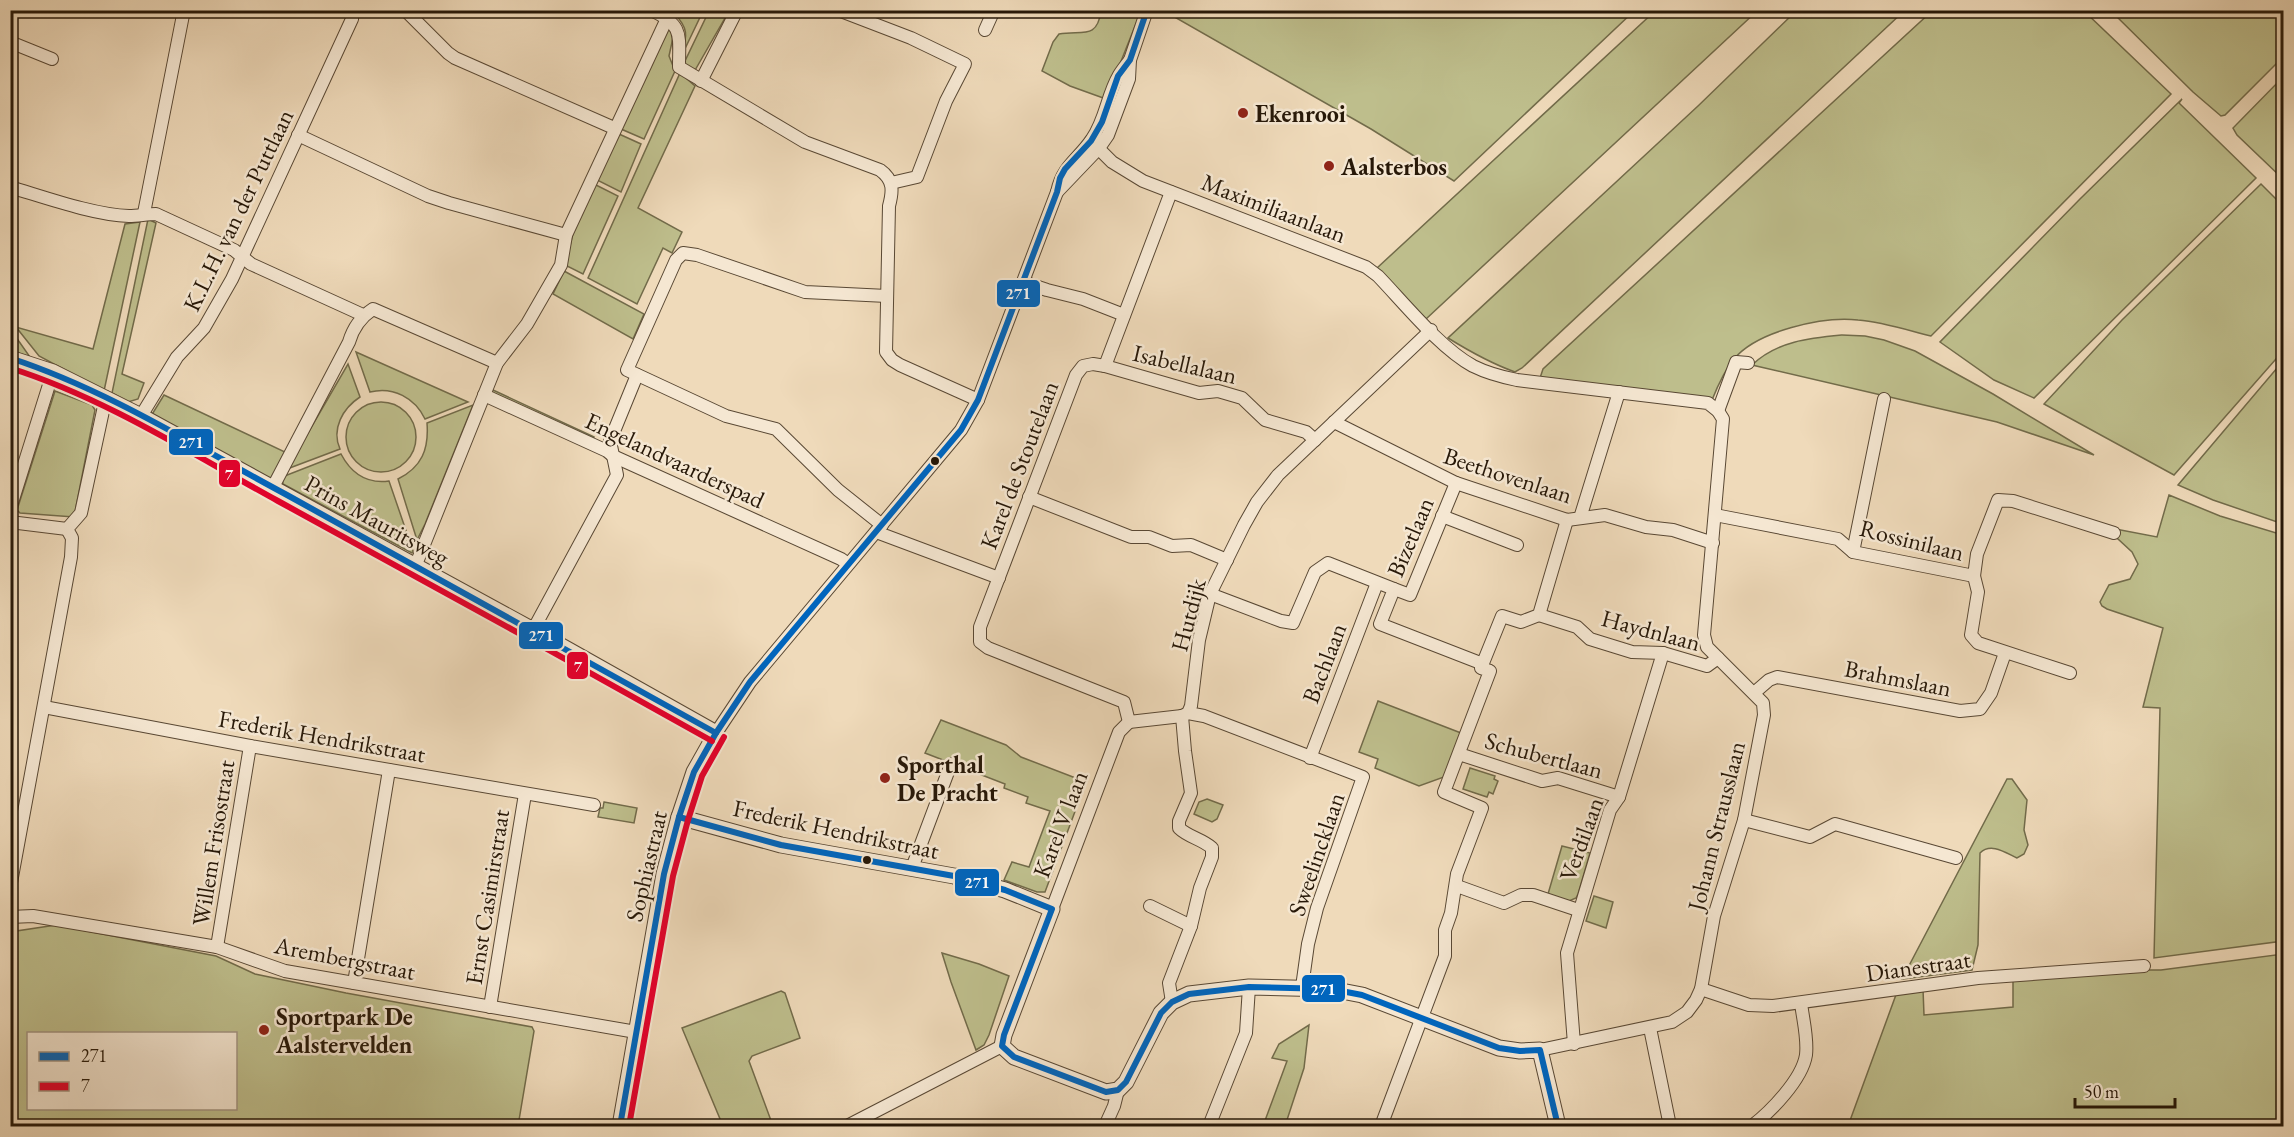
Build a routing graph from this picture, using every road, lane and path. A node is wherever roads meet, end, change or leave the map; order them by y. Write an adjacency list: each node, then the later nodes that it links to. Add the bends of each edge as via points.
1 (184, 10): 20 (street)
2 (353, 10): 15 (street, K.L.H. van der Puttlaan)
3 (405, 10): 14 (street, via 455,58)
4 (651, 10): 9 (street)
5 (737, 10): 13 (street)
6 (838, 10): 17 (street, via 965,64 946,101 917,177)
7 (994, 10): 10 (street)
8 (1147, 10): 16 (street, Sophiastraat, via 1130,60 1129,79 1110,130)
9 (669, 14): 13 (street, via 679,32 679,67); 14 (street)
10 (985, 30)
11 (10, 42): 12 (street)
12 (52, 59)
13 (700, 81): 17 (street, via 806,142 880,170)
14 (614, 128): 21 (street)
15 (298, 135): 21 (street, via 448,204); 22 (street, K.L.H. van der Puttlaan)
16 (1095, 144): 19 (street, Maximiliaanlaan, via 1112,162); 23 (street, Sophiastraat, via 1057,192)
17 (891, 183): 24 (street)
18 (10, 188): 20 (street, via 110,213)
19 (1171, 192): 26 (street); 27 (street, Maximiliaanlaan, via 1366,267)
20 (144, 213): 22 (street, via 156,214)
21 (566, 235): 29 (street, via 561,265 527,324)
22 (243, 257): 25 (street); 40 (street, K.L.H. van der Puttlaan, via 204,328 177,357)
23 (1023, 282): 26 (street); 38 (street, Sophiastraat)
24 (887, 296): 33 (street, via 805,292 683,253 676,260); 38 (street, via 885,343 892,360)
25 (363, 315): 29 (street, via 373,309); 45 (street)
26 (1124, 315): 31 (street)
27 (1431, 330): 34 (street, via 1471,365 1493,374); 41 (street, Hutdijk)
28 (10, 358): 32 (street, Prins Mauritsweg)
29 (497, 363): 35 (street)
30 (1748, 363): 39 (street, Johann Strausslaan, via 1736,362)
31 (1105, 366): 42 (street, Isabellalaan, via 1199,393 1218,391 1242,398 1265,420 1306,432); 46 (street, Karel de Stoutelaan, via 1083,366 1076,375)
32 (53, 372): 36 (street, Prins Mauritsweg); 47 (street)
33 (632, 373): 43 (street, via 609,441); 54 (street, via 726,416 776,429)
34 (1619, 392): 39 (street, via 1708,403); 50 (street)
35 (484, 395): 43 (street, Engelandvaarderspad); 61 (street)
36 (106, 397): 40 (street, Prins Mauritsweg); 53 (street, via 81,513)
37 (1884, 399): 58 (street)
38 (978, 400): 54 (street, Sophiastraat, via 948,447)
39 (1718, 411): 48 (street, Johann Strausslaan, via 1723,419)
40 (141, 416): 45 (street, Prins Mauritsweg)
41 (1334, 422): 42 (street, Hutdijk); 44 (street, Beethovenlaan)
42 (1315, 440): 59 (street, Hutdijk, via 1257,502)
43 (613, 456): 60 (street, Engelandvaarderspad); 68 (street, via 617,475)
44 (1456, 483): 49 (street, Bizetlaan); 51 (street, Beethovenlaan)
45 (273, 487): 61 (street, Prins Mauritsweg)
46 (1029, 497): 59 (street, via 1131,537 1149,537 1172,546 1191,545); 63 (street, Karel de Stoutelaan)
47 (10, 508)
48 (1715, 515): 56 (street, Johann Strausslaan); 58 (street, Rossinilaan, via 1838,539)
49 (1442, 516): 57 (street); 65 (street, Bizetlaan, via 1410,595)
50 (1580, 518): 51 (street, Beethovenlaan); 56 (street, Beethovenlaan, via 1605,515)
51 (1567, 520): 67 (street)
52 (10, 522): 53 (street)
53 (67, 529): 75 (street, via 72,538 71,557)
54 (879, 529): 60 (street, Sophiastraat); 63 (street)
55 (2115, 533): 62 (street, Rossinilaan, via 2013,501 1998,500 1977,554)
56 (1713, 543): 71 (street, Johann Strausslaan, via 1704,635 1707,647)
57 (1517, 545)
58 (1853, 552): 62 (street, Rossinilaan)
59 (1227, 560): 66 (street, Hutdijk)
60 (848, 564): 78 (street, Sophiastraat, via 750,682)
61 (415, 567): 68 (street, Prins Mauritsweg)
62 (1974, 576): 70 (street, via 1978,592 1971,635 1978,643)
63 (999, 578): 77 (street, Karel de Stoutelaan, via 980,627 981,642 1124,702)
64 (1377, 583): 65 (street); 66 (street, via 1328,563 1315,572 1293,623); 81 (street, Bachlaan)
65 (1394, 589): 72 (street, via 1380,624)
66 (1209, 594): 76 (street, Hutdijk, via 1191,706)
67 (1539, 615): 69 (street, Haydnlaan, via 1577,627 1590,639 1632,652); 72 (street, via 1521,622 1502,616)
68 (533, 630): 78 (street, Prins Mauritsweg)
69 (1663, 653): 71 (street, Haydnlaan, via 1707,666); 85 (street, Verdilaan)
70 (2005, 653): 73 (street); 74 (street, Brahmslaan, via 1991,693 1980,709 1960,711 1777,677)
71 (1718, 658): 74 (street, Johann Strausslaan)
72 (1483, 664): 80 (street, via 1481,668 1490,671)
73 (2070, 673)
74 (1754, 693): 88 (street, Johann Strausslaan, via 1763,703 1764,715)
75 (44, 708): 79 (street, Frederik Hendrikstraat); 92 (street)
76 (1185, 714): 77 (street); 81 (street, Sweelincklaan, via 1204,716); 97 (street, Hutdijk, via 1191,793 1179,828 1212,848)
77 (1129, 722): 94 (street, Karel V laan, via 1119,732)
78 (716, 734): 87 (street, Sophiastraat, via 694,772)
79 (250, 746): 83 (street, Frederik Hendrikstraat); 98 (street, Willem Frisostraat)
80 (1459, 754): 85 (street, Schubertlaan, via 1542,781 1558,778); 91 (street, via 1444,792 1482,808)
81 (1310, 758): 102 (street, Sweelincklaan, via 1364,777 1317,908)
82 (951, 764): 90 (street)
83 (389, 770): 84 (street, Frederik Hendrikstraat); 100 (street)
84 (525, 794): 86 (street, Frederik Hendrikstraat); 106 (street, Ernst Casimirstraat)
85 (1619, 797): 95 (street, Verdilaan, via 1610,810)
86 (594, 805)
87 (679, 817): 90 (street, Frederik Hendrikstraat, via 781,845); 109 (street, Sophiastraat, via 664,874)
88 (1744, 820): 89 (street, via 1810,837 1835,824); 103 (street, Johann Strausslaan, via 1714,916)
89 (1956, 858)
90 (912, 868): 94 (street, Frederik Hendrikstraat, via 981,882)
91 (1456, 886): 95 (street, via 1504,903 1521,895 1533,895); 107 (street, via 1445,930 1445,956)
92 (10, 888)
93 (1150, 906): 97 (street)
94 (1052, 909): 111 (street, Karel V laan)
95 (1578, 910): 110 (street, Verdilaan, via 1567,953)
96 (10, 917): 98 (street, Arembergstraat, via 33,916)
97 (1191, 926): 104 (street, Hutdijk, via 1170,983)
98 (217, 947): 100 (street, Arembergstraat, via 285,971)
99 (2144, 966): 105 (street, Dianestraat, via 1978,978)
100 (354, 983): 106 (street, Arembergstraat)
101 (1249, 987): 102 (street); 104 (street, via 1189,993); 117 (street, via 1246,1034)
102 (1302, 987): 107 (street, via 1362,995)
103 (1701, 988): 105 (street, Dianestraat, via 1749,1005); 108 (street, Johann Strausslaan, via 1687,1012 1672,1022)
104 (1172, 1002): 113 (street, via 1161,1013 1126,1082)
105 (1802, 1003): 121 (street, via 1806,1039 1802,1067 1772,1108)
106 (490, 1007): 109 (street, Arembergstraat)
107 (1423, 1018): 112 (street, via 1498,1048); 118 (street)
108 (1650, 1028): 110 (street, Johann Strausslaan); 120 (street)
109 (636, 1032): 114 (street, Sophiastraat)
110 (1574, 1044): 112 (street, Johann Strausslaan)
111 (1002, 1046): 113 (street, via 1014,1057 1106,1092); 115 (street)
112 (1540, 1050): 119 (street)
113 (1118, 1090): 116 (street)
114 (620, 1126)
115 (847, 1126)
116 (1105, 1126)
117 (1209, 1126)
118 (1381, 1126)
119 (1558, 1126)
120 (1670, 1126)
121 (1752, 1126)

